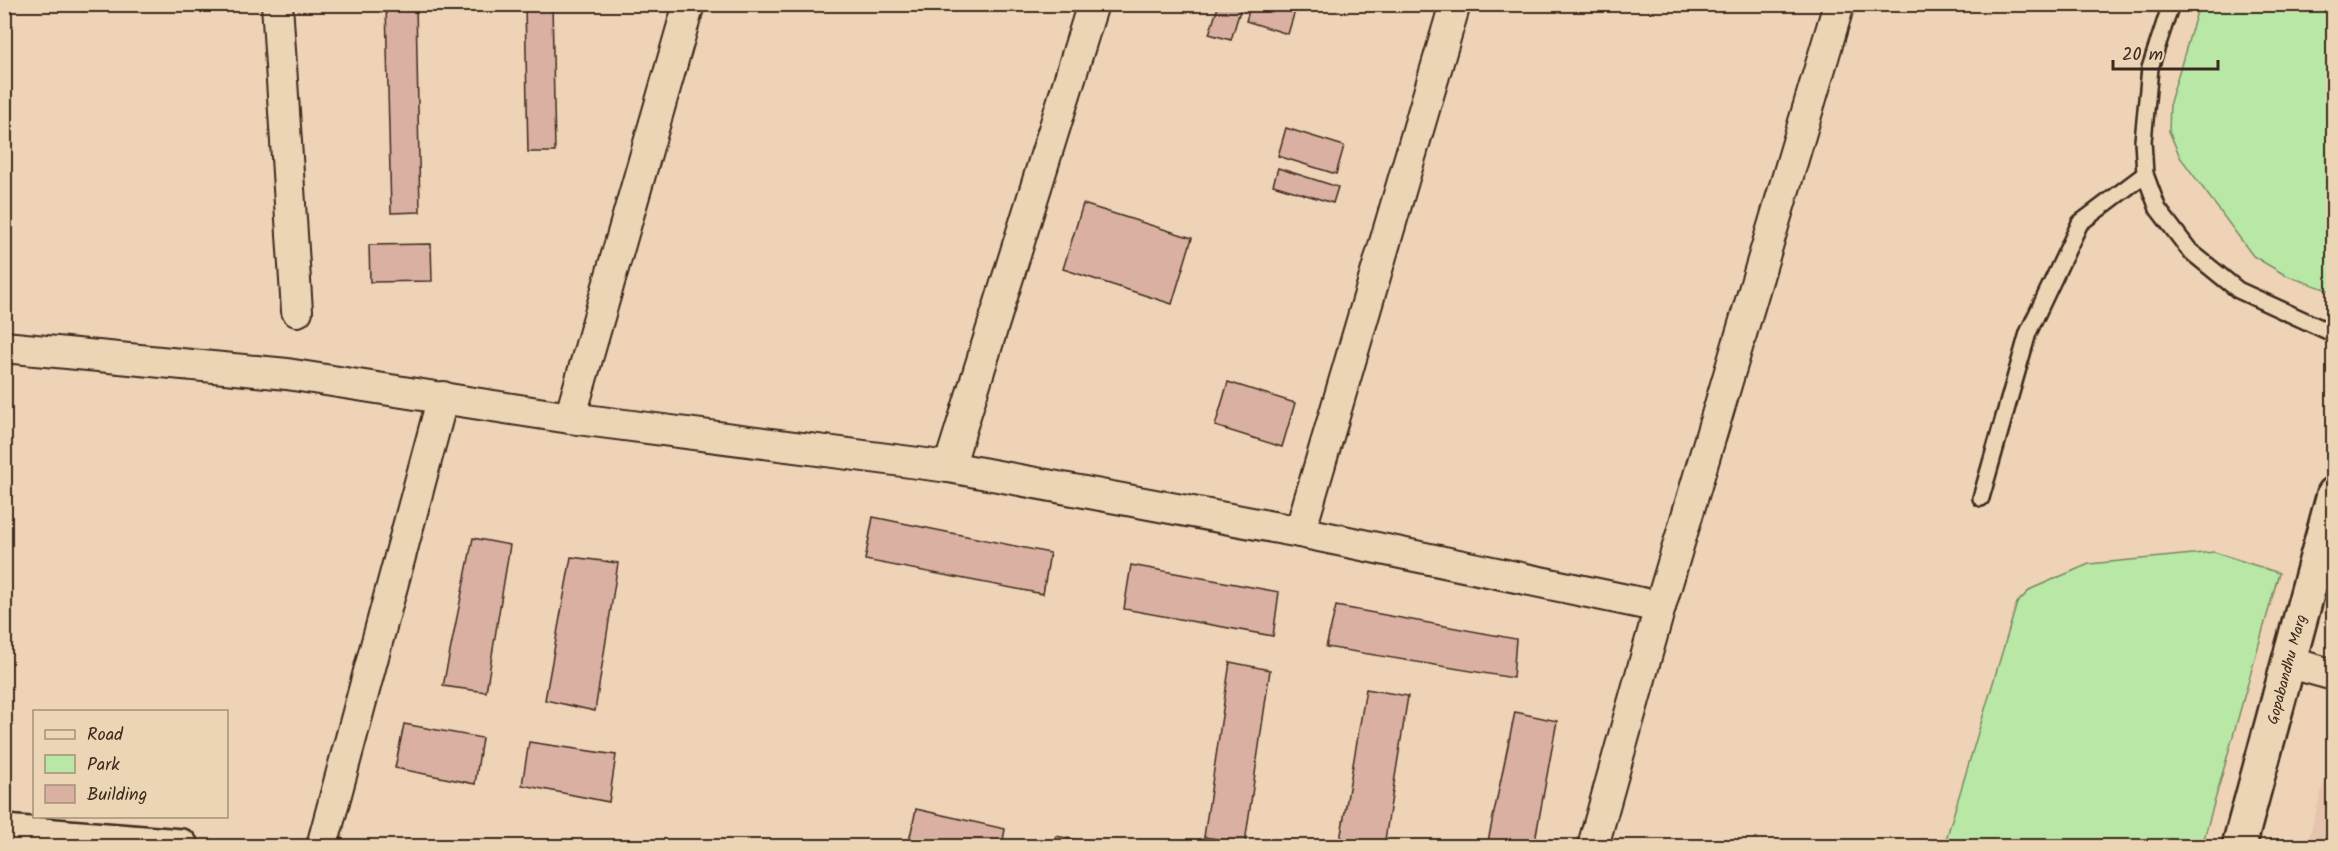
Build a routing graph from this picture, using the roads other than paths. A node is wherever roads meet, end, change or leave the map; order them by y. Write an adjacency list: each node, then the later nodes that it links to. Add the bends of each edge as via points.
1 (277, 4): 8 (street)
2 (689, 4): 12 (street)
3 (1094, 4): 13 (street)
4 (1455, 4): 16 (street)
5 (1839, 4): 17 (street)
6 (2171, 4): 7 (lane, via 2150,68 2142,141)
7 (2145, 174): 9 (lane, via 2158,209 2190,251 2238,290); 15 (lane, via 2080,223 2028,333)
8 (297, 311)
9 (2334, 334)
10 (4, 347): 11 (street, via 287,374)
11 (443, 398): 12 (street); 23 (street)
12 (570, 418): 13 (street)
13 (949, 467): 16 (street)
14 (2334, 495): 18 (main road, Gopabandhu Marg)
15 (1981, 498)
16 (1300, 532): 17 (street)
17 (1660, 607): 24 (street)
18 (2287, 662): 19 (street); 21 (main road, Gopabandhu Marg)
19 (2334, 675)
20 (4, 831): 22 (main road)
21 (2238, 845)
22 (181, 846)
23 (322, 846)
24 (1593, 846)

